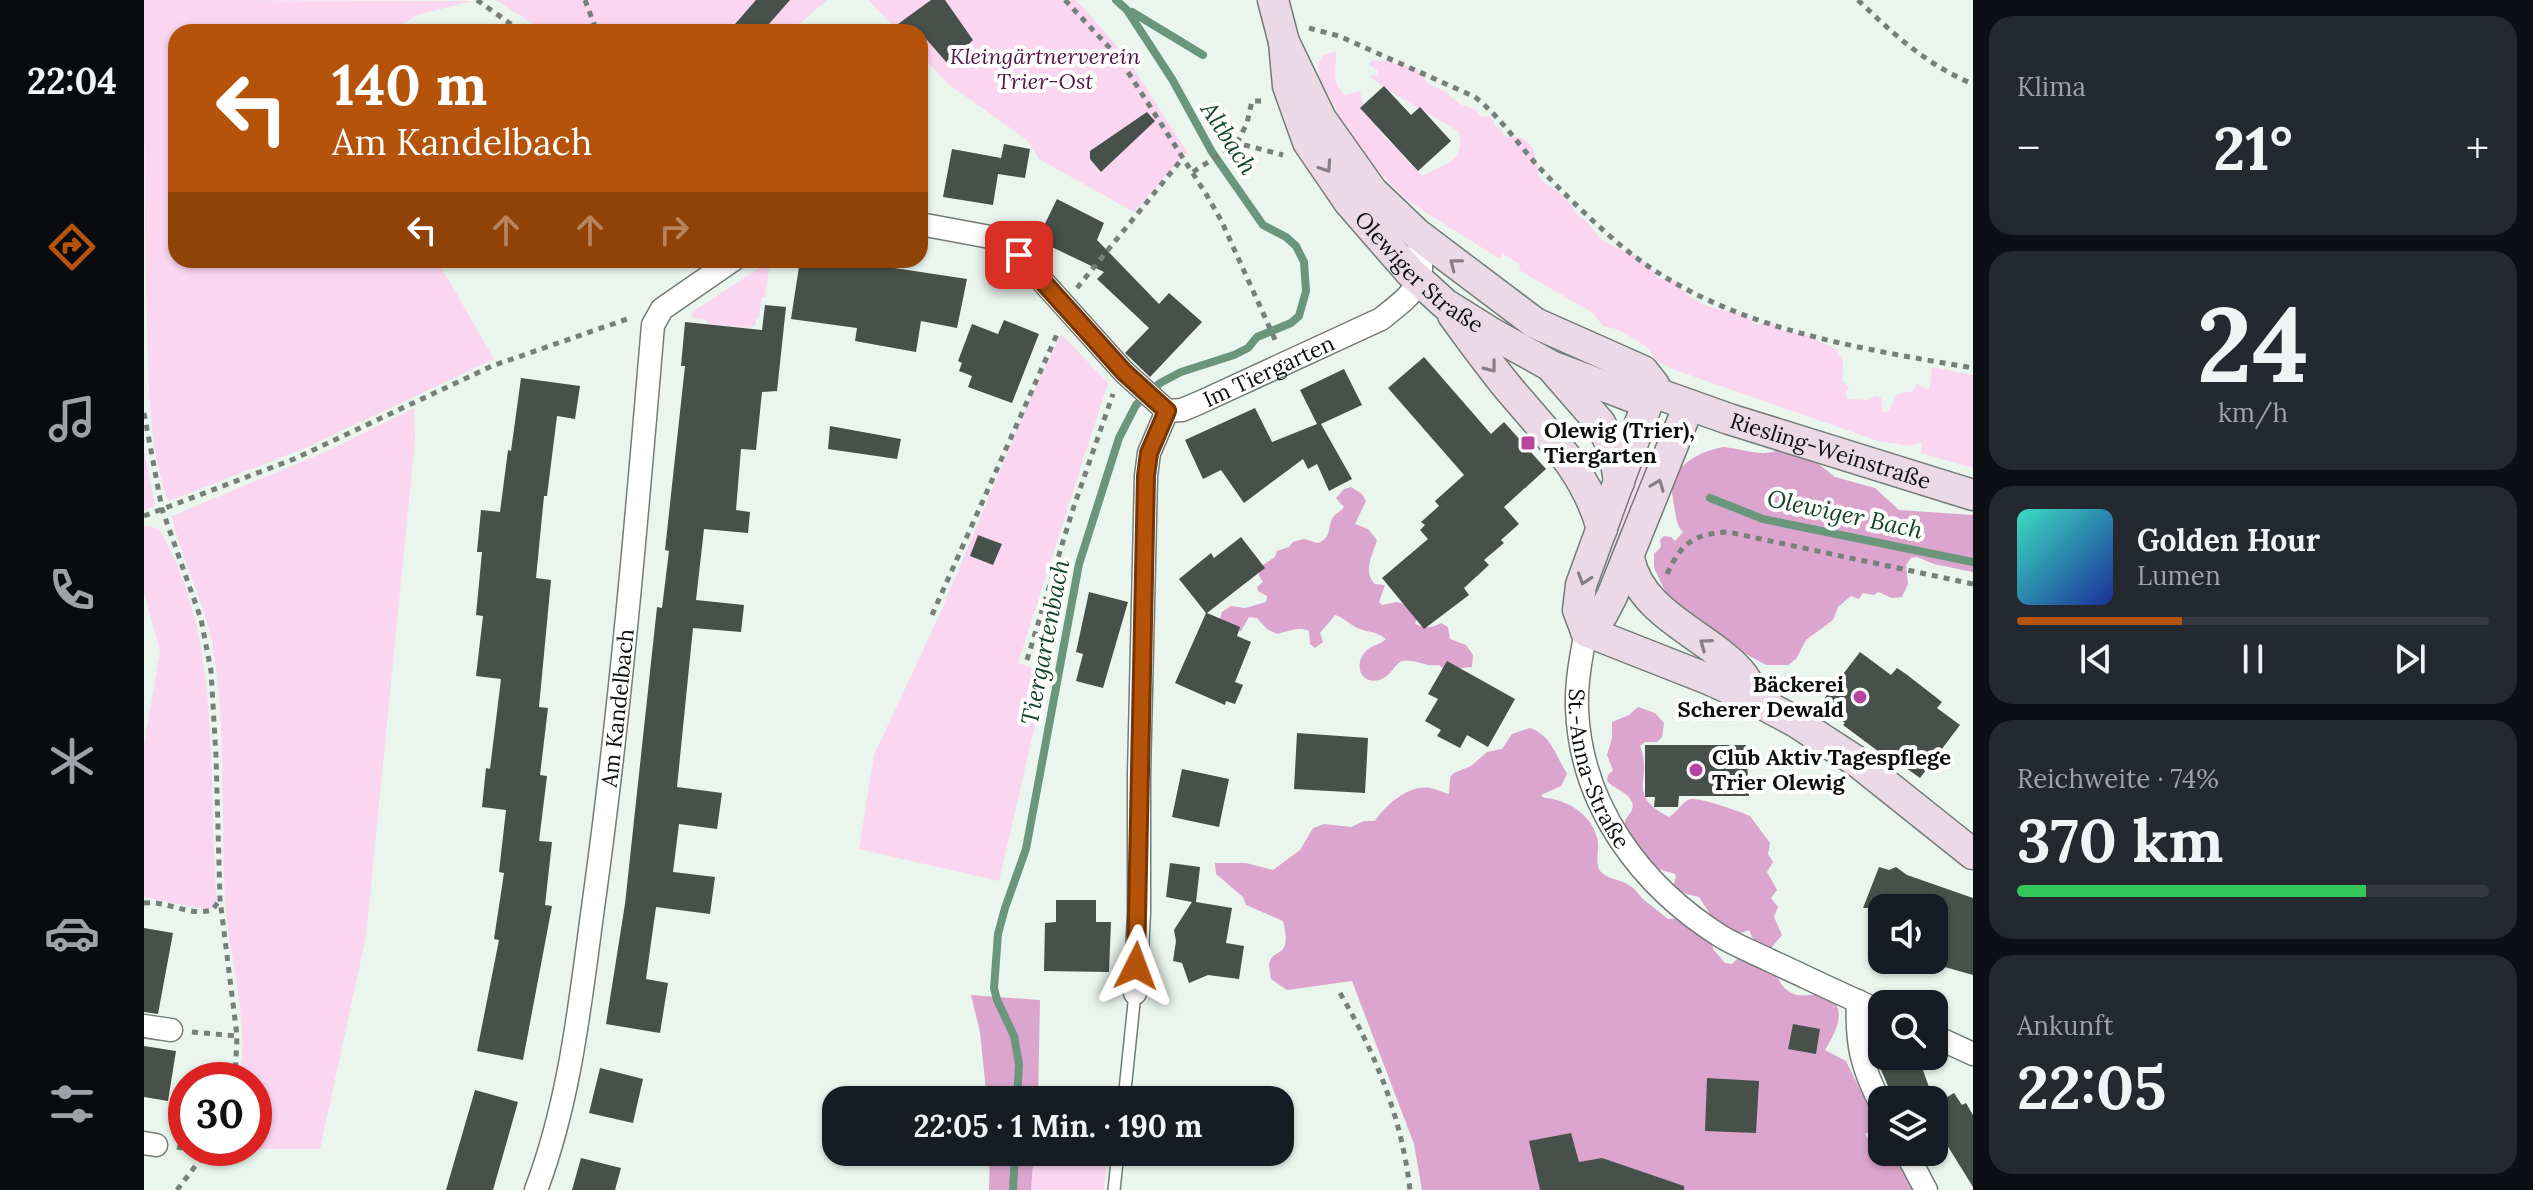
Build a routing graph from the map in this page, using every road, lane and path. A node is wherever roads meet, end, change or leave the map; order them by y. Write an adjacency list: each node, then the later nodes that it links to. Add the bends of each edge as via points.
1 (477, 0): 6 (path)
2 (585, 0): 7 (path)
3 (1065, 0): 12 (path, via 1119,58)
4 (1858, 0): 8 (path, via 1929,62)
5 (1278, 19): 15 (main road, Olewiger Straße, via 1321,119 1372,191); 17 (main road, Olewiger Straße, one-way to 17, via 1288,86 1308,142 1349,202); 23 (path, via 1339,36 1475,97 1581,210 1684,290 1842,345)
6 (511, 24)
7 (594, 24)
8 (1973, 84)
9 (1264, 101): 10 (path, via 1252,101)
10 (1237, 143): 11 (path); 13 (path)
11 (1283, 155)
12 (1182, 159): 13 (path); 18 (path)
13 (1193, 172): 21 (path, via 1221,220)
14 (928, 225): 18 (street, via 1004,244)
15 (1417, 234): 17 (street, via 1423,260); 25 (main road, Olewiger Straße, one-way to 15, via 1643,371 1535,323)
16 (721, 268): 20 (street)
17 (1420, 282): 19 (main road, Olewiger Straße); 26 (street, Im Tiergarten, via 1365,328 1201,402 1182,410)
18 (1070, 301): 24 (street); 37 (path)
19 (1445, 304): 22 (main road, Olewiger Straße); 33 (main road, one-way to 33, via 1574,466 1592,496)
20 (662, 309): 31 (path, via 510,359 294,459); 60 (street, Am Kandelbach, via 653,325 626,628 578,1014 560,1115)
21 (1273, 337)
22 (1551, 366): 25 (main road, Olewiger Straße, via 1638,399); 29 (main road, via 1600,423 1614,450)
23 (1973, 368)
24 (1124, 372): 26 (street); 39 (path, via 1108,406)
25 (1653, 392): 27 (main road, Olewiger Straße); 29 (main road, St.-Anna-Straße)
26 (1153, 400): 44 (street, via 1146,476)
27 (1689, 405): 30 (main road, Riesling-Weinstraße); 34 (main road, one-way to 27)
28 (144, 413): 31 (path)
29 (1619, 482): 33 (main road, St.-Anna-Straße)
30 (1973, 495)
31 (162, 509): 32 (path); 42 (path, via 209,655)
32 (144, 516)
33 (1602, 529): 38 (main road, St.-Anna-Straße, one-way to 38, via 1578,598)
34 (1629, 558): 38 (main road, via 1602,615); 40 (main road, one-way to 34, via 1744,675 1659,607 1637,581)
35 (1973, 584): 36 (path, via 1728,532 1707,533 1685,543 1668,573)
36 (1667, 589)
37 (932, 615)
38 (1586, 631): 40 (main road); 46 (street, St.-Anna-Straße, via 1577,710 1585,765 1614,833 1632,859 1666,895 1725,938)
39 (1027, 660)
40 (1757, 701): 41 (main road, via 1859,763)
41 (1973, 854)
42 (220, 899): 43 (path, via 212,910 198,913); 50 (path)
43 (144, 903)
44 (1135, 993): 54 (lane)
45 (1340, 993): 62 (path, via 1365,1036 1397,1121)
46 (1858, 1001): 47 (street, St.-Anna-Straße); 55 (street, via 1858,1051)
47 (1868, 1006)
48 (144, 1026): 49 (street)
49 (171, 1030): 50 (path)
50 (237, 1036): 53 (path)
51 (1948, 1042): 52 (street)
52 (1973, 1054)
53 (236, 1062)
54 (1125, 1086)
55 (1871, 1086)
56 (195, 1166): 59 (path)
57 (1117, 1166): 61 (lane)
58 (1913, 1166): 63 (street)
59 (177, 1190)
60 (536, 1190)
61 (1114, 1190)
62 (1410, 1190)
63 (1926, 1190)

